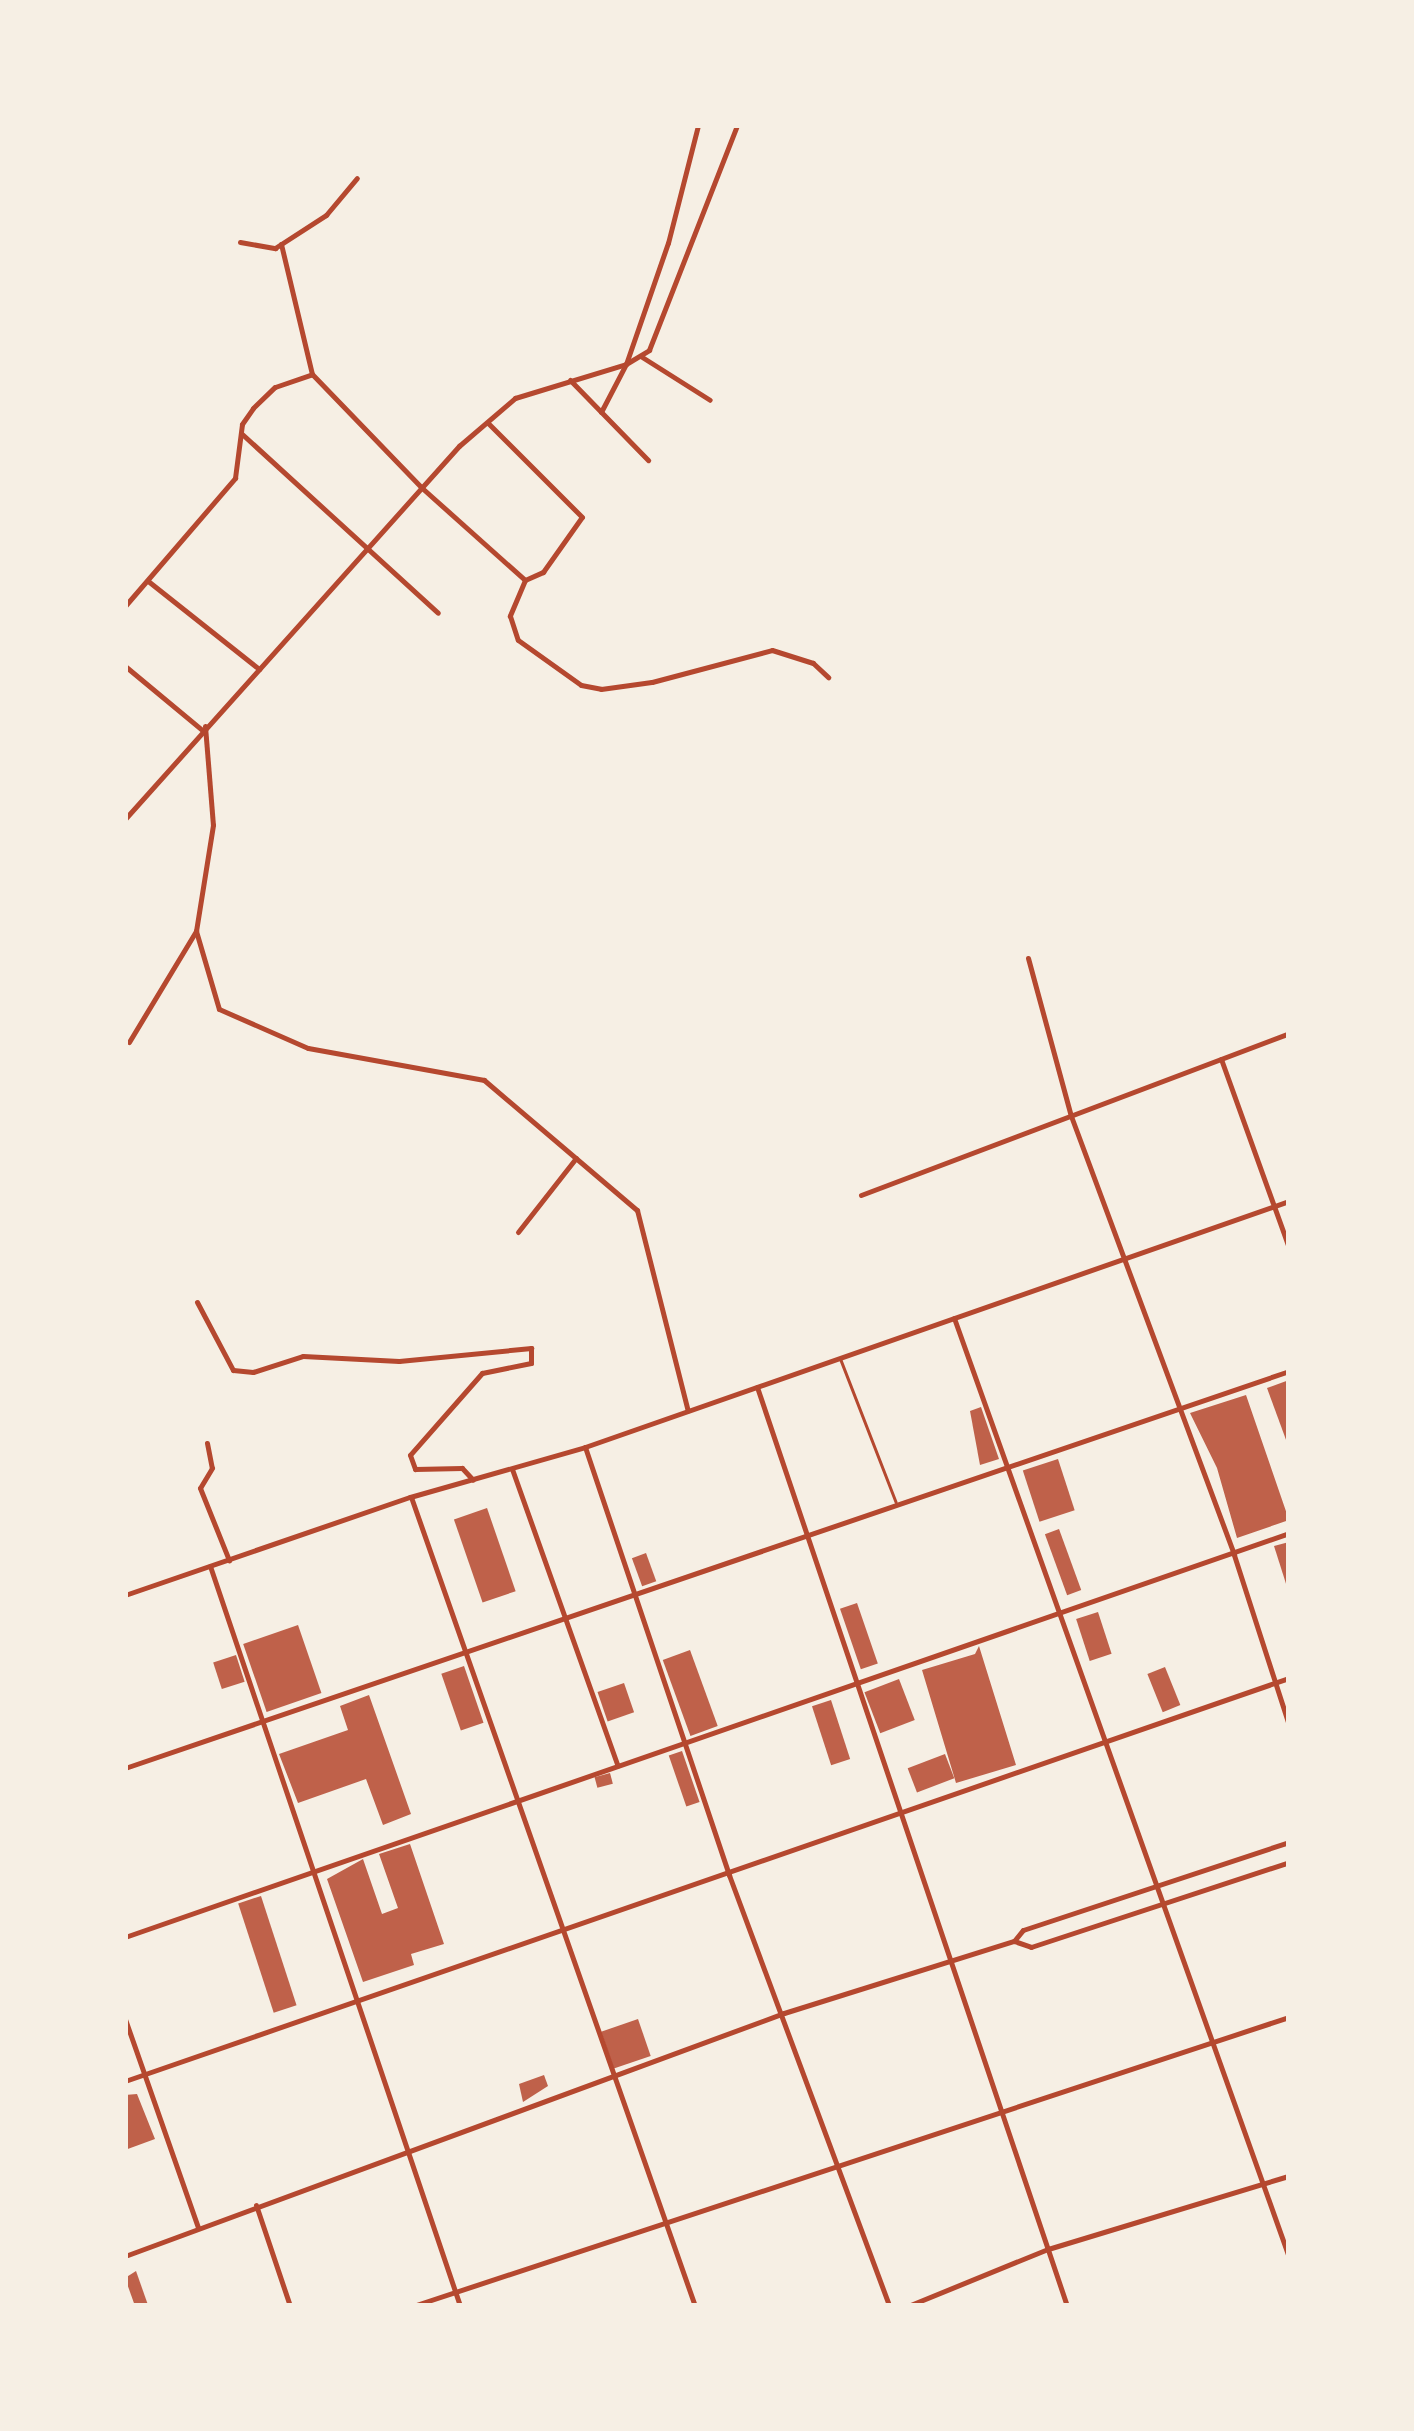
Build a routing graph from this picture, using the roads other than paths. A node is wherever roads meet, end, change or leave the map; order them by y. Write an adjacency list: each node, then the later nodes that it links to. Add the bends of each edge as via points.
1 (698, 125): 7 (street, via 668,244)
2 (737, 125): 6 (street)
3 (357, 178): 5 (street, via 326,216)
4 (240, 242): 5 (street)
5 (281, 244): 8 (street)
6 (642, 357): 7 (street); 10 (street)
7 (626, 364): 9 (street); 11 (street)
8 (312, 374): 13 (street, via 275,387 253,408); 15 (street)
9 (568, 379): 11 (street); 12 (street, via 515,398)
10 (710, 400)
11 (600, 412): 14 (street)
12 (487, 422): 15 (street); 17 (street, via 582,517 542,572)
13 (242, 434): 16 (street); 18 (street, via 236,478)
14 (648, 460)
15 (422, 488): 16 (street); 17 (street)
16 (368, 549): 20 (street); 22 (street)
17 (525, 580): 23 (street, via 510,616 518,640 581,685 652,682 772,650 813,663)
18 (147, 581): 19 (street); 22 (street)
19 (125, 606)
20 (438, 613)
21 (125, 666): 24 (street)
22 (260, 669): 24 (street)
23 (828, 678)
24 (204, 728): 25 (street); 26 (street, via 213,826)
25 (125, 818)
26 (196, 931): 29 (street); 32 (street, via 219,1009 308,1048 484,1080)
27 (1028, 958): 31 (street)
28 (1289, 1032): 30 (street)
29 (129, 1042)
30 (1220, 1058): 31 (street); 35 (street)
31 (1071, 1116): 33 (street); 38 (street)
32 (576, 1158): 36 (street); 45 (street, via 637,1210)
33 (861, 1195)
34 (1289, 1201): 35 (street)
35 (1273, 1206): 37 (street); 38 (street)
36 (518, 1232)
37 (1289, 1248)
38 (1124, 1259): 40 (street); 44 (street)
39 (197, 1302): 50 (street, via 233,1370 253,1372 303,1356 411,1360 530,1348 531,1363 482,1373 410,1455 415,1469 462,1468)
40 (954, 1318): 41 (street); 48 (street)
41 (840, 1358): 43 (street); 52 (lane)
42 (1289, 1371): 44 (street)
43 (757, 1387): 45 (street); 54 (street)
44 (1178, 1406): 48 (street); 55 (street)
45 (688, 1411): 47 (street)
46 (207, 1443): 56 (street, via 212,1468 200,1478 200,1488)
47 (586, 1447): 49 (street); 58 (street)
48 (1008, 1463): 52 (street); 60 (street)
49 (512, 1469): 50 (street); 61 (street)
50 (473, 1480): 51 (street)
51 (410, 1496): 56 (street); 62 (street)
52 (896, 1504): 54 (street)
53 (1289, 1534): 55 (street)
54 (806, 1535): 58 (street); 65 (street)
55 (1234, 1554): 60 (street); 64 (street)
56 (229, 1560): 57 (street)
57 (210, 1566): 59 (street); 66 (street)
58 (635, 1594): 61 (street); 68 (street)
59 (125, 1595)
60 (1061, 1612): 65 (street); 69 (street)
61 (567, 1616): 62 (street); 70 (street)
62 (466, 1652): 66 (street); 72 (street)
63 (1289, 1678): 64 (street)
64 (1274, 1683): 67 (street); 69 (street)
65 (854, 1684): 68 (street); 73 (street)
66 (264, 1721): 71 (street); 76 (street)
67 (1289, 1725)
68 (685, 1743): 70 (street); 77 (street)
69 (1111, 1744): 73 (street); 78 (street)
70 (618, 1766): 72 (street)
71 (125, 1768)
72 (518, 1800): 76 (street); 80 (street)
73 (904, 1814): 77 (street); 83 (street)
74 (1289, 1842): 78 (street)
75 (1289, 1862): 79 (street)
76 (315, 1871): 81 (street); 84 (street)
77 (729, 1875): 80 (street); 85 (street)
78 (1159, 1886): 79 (street); 82 (street, via 1023,1930)
79 (1164, 1902): 82 (street, via 1031,1947); 88 (street)
80 (562, 1929): 84 (street); 90 (street)
81 (125, 1937)
82 (1014, 1941): 83 (street)
83 (949, 1962): 85 (street); 92 (street)
84 (357, 1999): 89 (street); 93 (street)
85 (784, 2014): 90 (street); 94 (street)
86 (1289, 2016): 88 (street)
87 (125, 2019): 89 (street)
88 (1214, 2042): 92 (street); 96 (street)
89 (145, 2075): 91 (street); 99 (street)
90 (614, 2078): 93 (street); 98 (street)
91 (125, 2081)
92 (998, 2110): 94 (street); 100 (street)
93 (410, 2151): 97 (street); 103 (street)
94 (836, 2164): 98 (street); 108 (street)
95 (1289, 2176): 96 (street)
96 (1264, 2184): 100 (street); 102 (street)
97 (256, 2206): 99 (street); 104 (street)
98 (666, 2222): 103 (street); 107 (street)
99 (198, 2227): 101 (street)
100 (1048, 2250): 109 (street); 110 (street)
101 (125, 2256)
102 (1289, 2256)
103 (456, 2293): 105 (street); 106 (street)
104 (290, 2306)
105 (413, 2306)
106 (460, 2306)
107 (695, 2306)
108 (889, 2306)
109 (908, 2306)
110 (1067, 2306)

